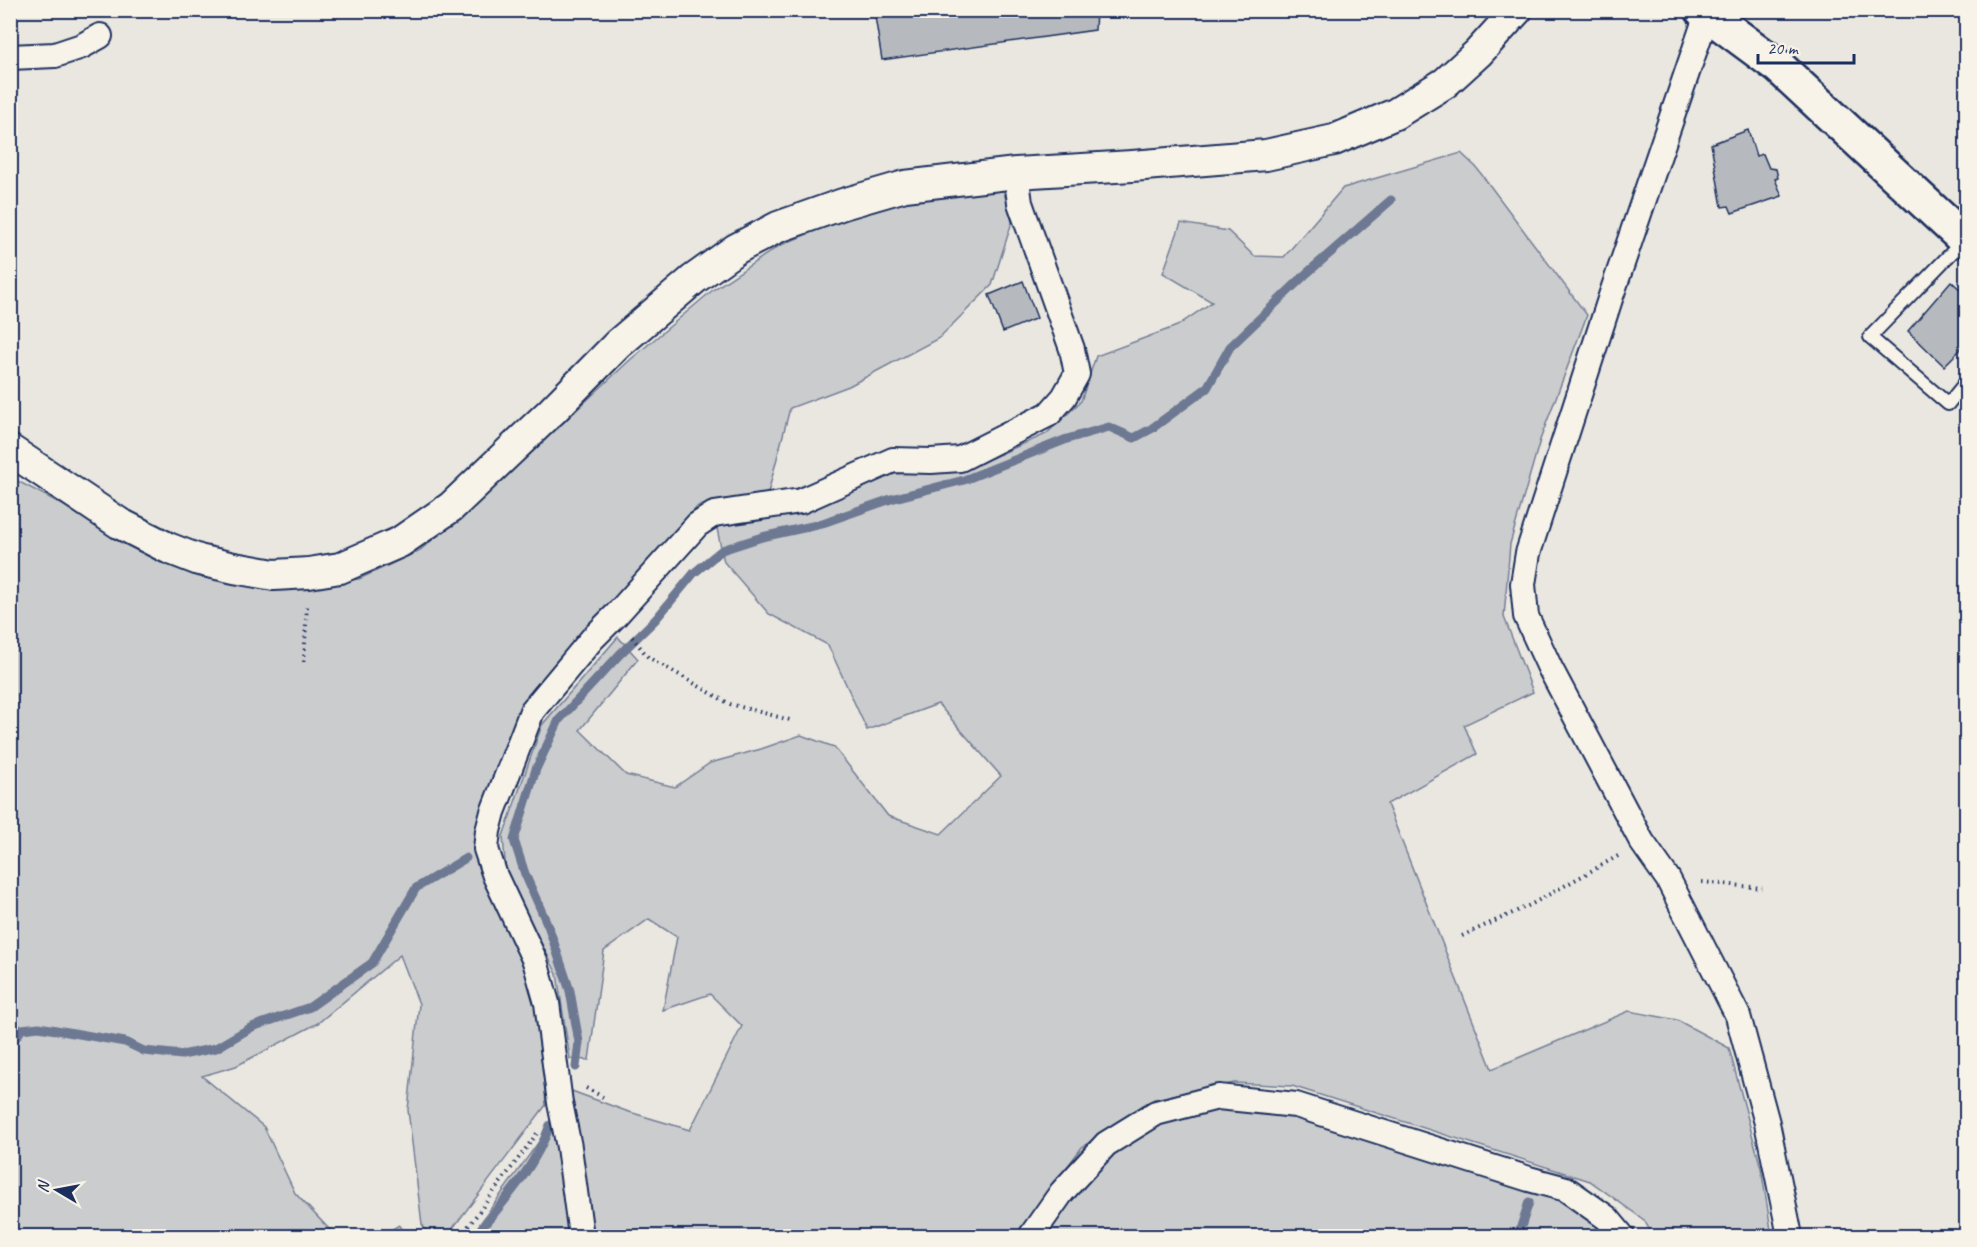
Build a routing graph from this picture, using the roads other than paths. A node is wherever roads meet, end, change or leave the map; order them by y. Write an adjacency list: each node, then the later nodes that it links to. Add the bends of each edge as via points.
1 (1517, 10): 5 (street, via 1445,83 1395,114 1334,140 1266,155)
2 (1705, 12): 6 (main road, via 1779,68); 12 (street, via 1528,553 1523,584 1526,616 1550,668 1642,842 1668,879 1738,1016 1767,1123)
3 (100, 36): 4 (street, via 55,55)
4 (10, 57)
5 (1016, 173): 8 (street, via 905,186 778,227 735,249 618,344 451,507 400,542 340,568 274,575 199,560 119,523); 9 (street, via 1020,204 1072,349 1077,374 1049,414 960,459 893,460 801,501 714,514 697,525 532,711 494,812 486,849 535,962 547,1003)
6 (1965, 241): 7 (lane, via 1870,337 1948,404)
7 (1966, 382)
8 (10, 450)
9 (581, 1236)
10 (1031, 1236): 11 (street, via 1062,1192 1106,1144 1156,1113 1218,1097 1296,1105 1566,1189 1607,1218)
11 (1622, 1236)
12 (1790, 1236)

